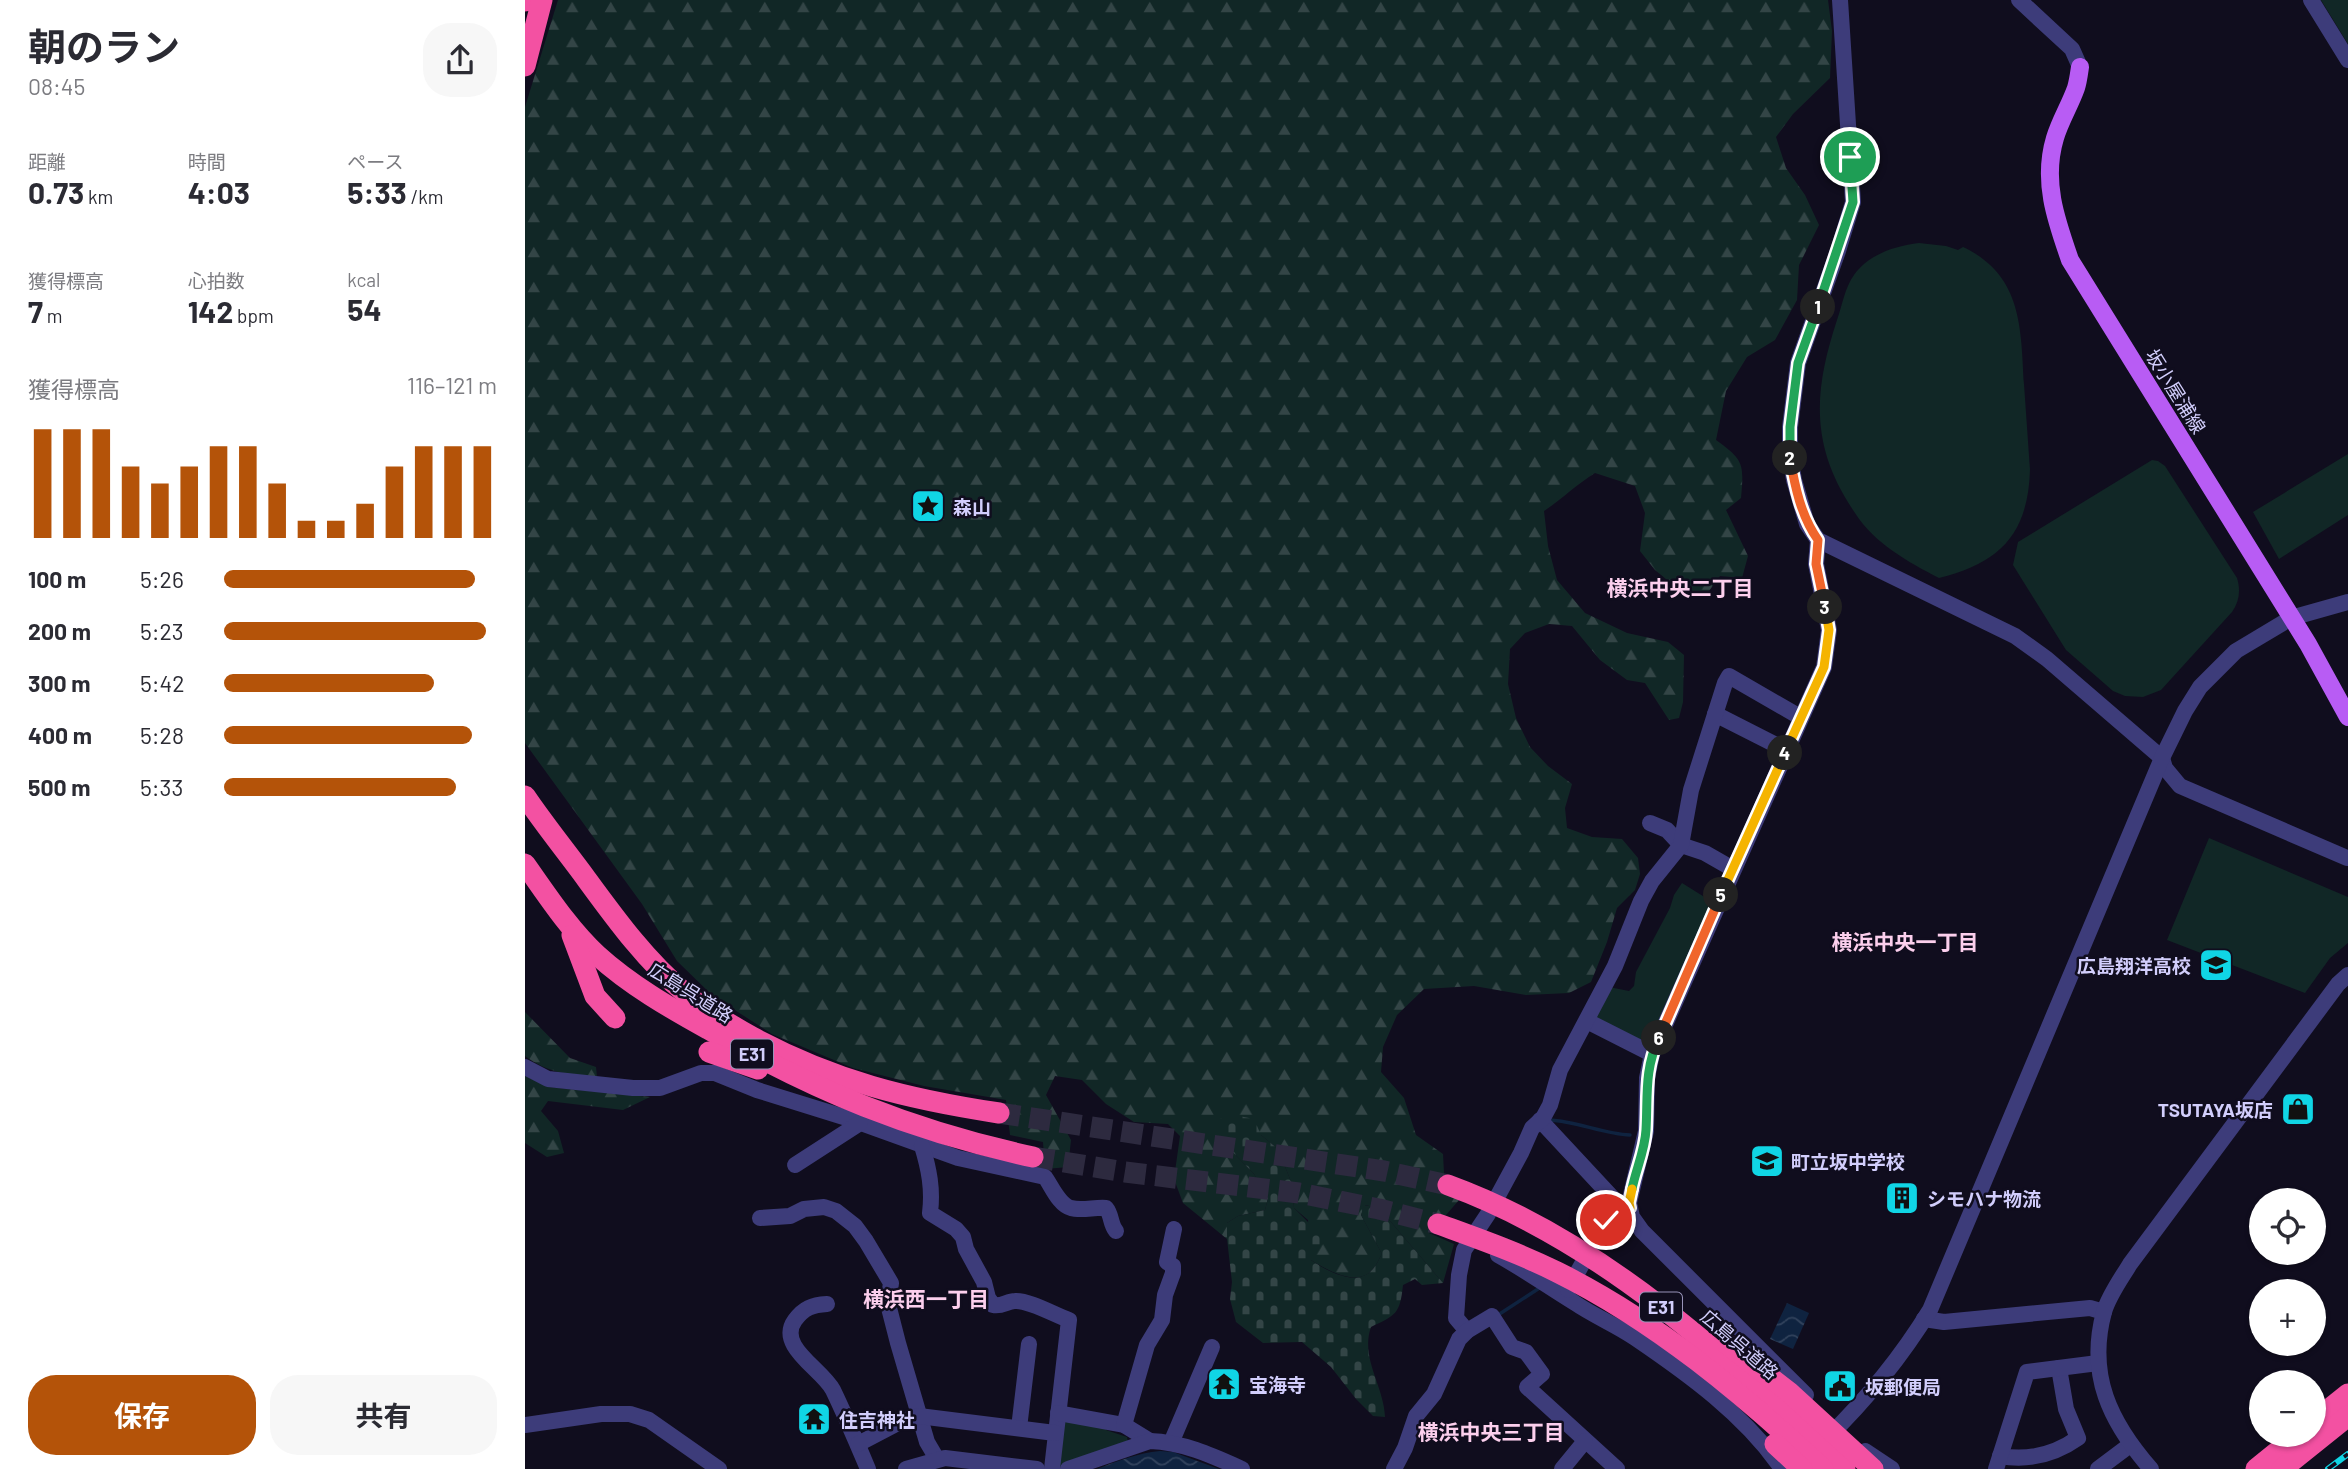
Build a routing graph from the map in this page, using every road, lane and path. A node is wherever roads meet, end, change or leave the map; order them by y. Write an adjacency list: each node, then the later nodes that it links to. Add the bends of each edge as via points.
1 (542, 0): 6 (highway)
2 (1840, 0): 8 (street, via 1853,202 1798,363 1790,427 1794,480 1807,524)
3 (2019, 0): 7 (street, via 2072,49)
4 (2311, 0): 5 (street)
5 (2348, 60)
6 (525, 66)
7 (2080, 67): 10 (main road, 坂小屋浦線, via 2054,139 2049,171 2055,218 2070,260)
8 (1818, 540): 12 (street, via 1816,564 1829,630 1824,667); 15 (street, via 2015,636)
9 (2348, 602): 10 (street)
10 (2291, 618): 13 (main road, 坂小屋浦線); 15 (street, via 2217,668 2185,711)
11 (1715, 715): 12 (street, via 1729,676); 14 (street); 18 (street, via 1691,790)
12 (1800, 717): 14 (street)
13 (2348, 717)
14 (1786, 750): 21 (street)
15 (2162, 758): 19 (street, via 2180,786); 46 (street)
16 (525, 796): 29 (highway, 広島呉道路 / E31, via 646,955 709,1011 785,1055 833,1074 935,1104)
17 (1650, 823): 18 (street, via 1667,830)
18 (1681, 845): 21 (street); 25 (street, via 1641,901)
19 (2347, 858)
20 (525, 864): 22 (highway, 広島呉道路 / E31)
21 (1733, 869): 27 (street)
22 (567, 921): 24 (highway, via 595,996); 30 (highway, 広島呉道路 / E31, via 617,972 668,1006)
23 (2348, 975): 45 (street, via 2130,1264)
24 (615, 1018)
25 (1587, 1021): 27 (street); 31 (street)
26 (709, 1052): 30 (highway)
27 (1651, 1054): 36 (street, via 1646,1131)
28 (525, 1067): 30 (street, via 548,1079 633,1088 660,1088 701,1073 715,1073 757,1090)
29 (999, 1113)
30 (860, 1114): 32 (street); 33 (highway, 広島呉道路 / E31); 34 (street)
31 (1540, 1120): 36 (street); 42 (street)
32 (922, 1146): 40 (street, via 1045,1177 1062,1203 1071,1208 1106,1208); 54 (street, via 930,1172 930,1213 963,1237 993,1305 1025,1303 1069,1320)
33 (1033, 1157)
34 (795, 1165)
35 (1448, 1185): 41 (highway, 広島呉道路 / E31, bridge)
36 (1625, 1208): 43 (street, via 1606,1220); 59 (street, via 1642,1231)
37 (760, 1218): 55 (street, via 824,1207 855,1226 891,1283 888,1304)
38 (1438, 1224): 42 (highway, 広島呉道路 / E31, bridge)
39 (1174, 1229): 58 (street, via 1167,1262 1173,1273 1162,1320 1147,1345)
40 (1117, 1231)
41 (1550, 1231): 84 (highway, 広島呉道路 / E31, bridge, via 1634,1286 1711,1347); 85 (highway, bridge, via 1679,1308 1789,1392)
42 (1478, 1240): 43 (street); 47 (street, via 1464,1250 1459,1275 1456,1318); 82 (highway, bridge, via 1554,1278 1668,1352); 83 (highway, 広島呉道路 / E31, bridge, via 1560,1273 1634,1317 1731,1388)
43 (1565, 1296): 80 (street, via 1693,1380 1771,1452)
44 (827, 1304): 65 (street, via 805,1309 789,1334 832,1389)
45 (2104, 1312): 46 (street, via 2090,1308 1944,1322); 50 (street)
46 (1924, 1319): 59 (street, via 1878,1385)
47 (1467, 1331): 63 (street, via 1492,1316 1512,1348 1526,1352 1542,1374 1527,1387); 77 (street, via 1434,1394 1416,1416)
48 (1029, 1344): 60 (street)
49 (1213, 1347): 64 (street)
50 (2098, 1363): 51 (street); 66 (street, via 2108,1405)
51 (2059, 1368): 69 (street, via 2027,1372); 69 (street, via 2066,1409 2078,1438 2061,1450)
52 (2348, 1394): 53 (highway)
53 (2326, 1412)
54 (1058, 1413): 58 (street); 61 (street)
55 (919, 1416): 60 (street); 65 (street); 68 (street)
56 (2348, 1416): 90 (highway)
57 (525, 1424): 70 (street, via 630,1414 649,1420)
58 (1124, 1425): 62 (street)
59 (1838, 1427): 81 (street); 86 (street, via 1872,1458)
60 (1019, 1428): 61 (street)
61 (1055, 1433): 74 (street)
62 (1150, 1441): 64 (street); 75 (street)
63 (1585, 1441): 78 (street); 79 (street)
64 (1171, 1443): 76 (street)
65 (858, 1444): 71 (street)
66 (2130, 1445): 87 (street); 88 (street)
67 (2283, 1447): 89 (highway)
68 (937, 1459): 72 (street); 73 (street)
69 (1998, 1463)
70 (719, 1469)
71 (868, 1469)
72 (906, 1469)
73 (1037, 1469)
74 (1052, 1469)
75 (1068, 1469)
76 (1242, 1469)
77 (1394, 1469)
78 (1562, 1469)
79 (1617, 1469)
80 (1782, 1469)
81 (1796, 1469)
82 (1802, 1469)
83 (1823, 1469)
84 (1845, 1469)
85 (1873, 1469)
86 (1892, 1469)
87 (2098, 1469)
88 (2151, 1469)
89 (2256, 1469)
90 (2282, 1469)

